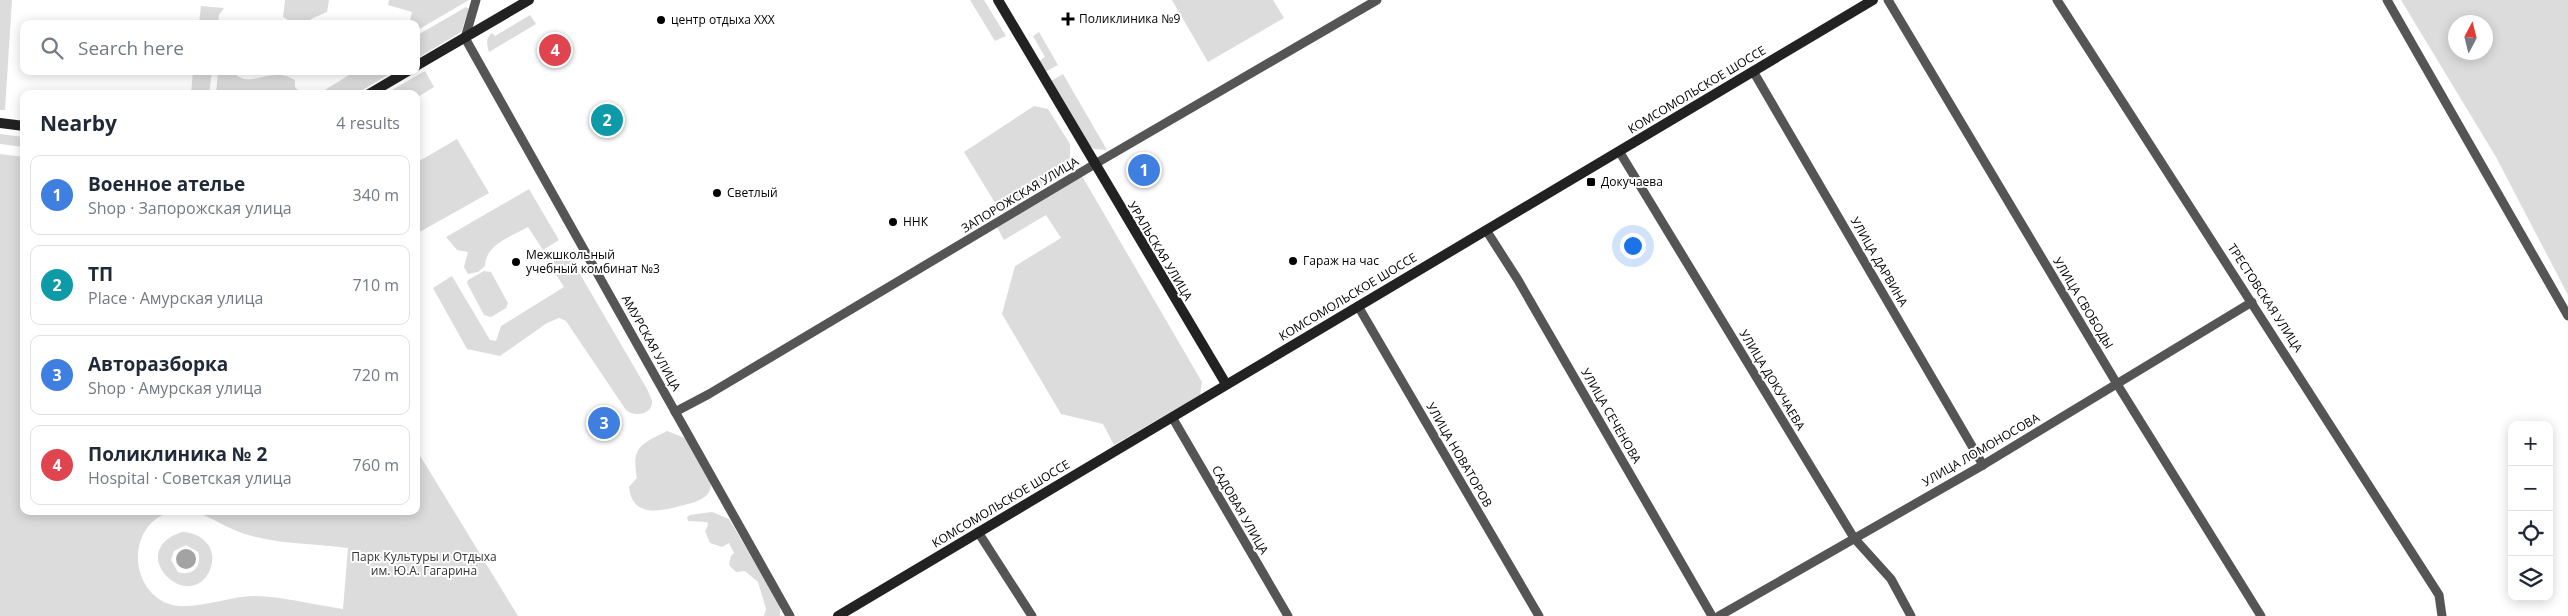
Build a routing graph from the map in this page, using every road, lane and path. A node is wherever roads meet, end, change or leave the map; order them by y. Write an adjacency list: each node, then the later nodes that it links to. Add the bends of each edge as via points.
1 (476, 0): 9 (street)
2 (529, 0): 9 (main road)
3 (998, 0): 17 (main road, УРАЛЬСКАЯ УЛИЦА)
4 (1377, 0): 17 (street, ЗАПОРОЖСКАЯ УЛИЦА)
5 (1872, 0): 11 (main road, КОМСОМОЛЬСКОЕ ШОССЕ)
6 (1888, 0): 23 (street, УЛИЦА СВОБОДЫ)
7 (2057, 0): 19 (street, ТРЕСТОВСКАЯ УЛИЦА)
8 (2387, 0): 21 (street)
9 (465, 38): 10 (main road); 24 (street, АМУРСКАЯ УЛИЦА)
10 (420, 64)
11 (1753, 71): 16 (main road, КОМСОМОЛЬСКОЕ ШОССЕ); 26 (street, УЛИЦА ДАРВИНА)
12 (401, 75): 13 (main road)
13 (376, 90)
14 (0, 124): 15 (main road)
15 (20, 126)
16 (1619, 151): 18 (main road, КОМСОМОЛЬСКОЕ ШОССЕ); 28 (street, УЛИЦА ДОКУЧАЕВА)
17 (1095, 164): 22 (main road, УРАЛЬСКАЯ УЛИЦА); 24 (street, ЗАПОРОЖСКАЯ УЛИЦА)
18 (1486, 230): 20 (main road, КОМСОМОЛЬСКОЕ ШОССЕ); 35 (street, УЛИЦА СЕЧЕНОВА)
19 (2252, 302): 23 (street, УЛИЦА ЛОМОНОСОВА); 29 (street, ТРЕСТОВСКАЯ УЛИЦА, via 2438,596)
20 (1358, 306): 22 (main road, КОМСОМОЛЬСКОЕ ШОССЕ); 34 (street, УЛИЦА НОВАТОРОВ)
21 (2568, 316)
22 (1226, 384): 25 (main road, КОМСОМОЛЬСКОЕ ШОССЕ)
23 (2117, 384): 26 (street, УЛИЦА ЛОМОНОСОВА); 38 (street, УЛИЦА СВОБОДЫ)
24 (675, 412): 30 (street, АМУРСКАЯ УЛИЦА)
25 (1172, 417): 27 (main road, КОМСОМОЛЬСКОЕ ШОССЕ); 33 (street, САДОВАЯ УЛИЦА)
26 (1982, 465): 28 (street, УЛИЦА ЛОМОНОСОВА)
27 (978, 532): 31 (main road, КОМСОМОЛЬСКОЕ ШОССЕ); 32 (street)
28 (1854, 538): 36 (street, УЛИЦА ЛОМОНОСОВА); 37 (street, УЛИЦА ДОКУЧАЕВА, via 1891,579)
29 (2443, 615)
30 (790, 616)
31 (838, 616)
32 (1032, 616)
33 (1288, 616)
34 (1539, 616)
35 (1712, 616)
36 (1719, 616)
37 (1911, 616)
38 (2261, 616)

